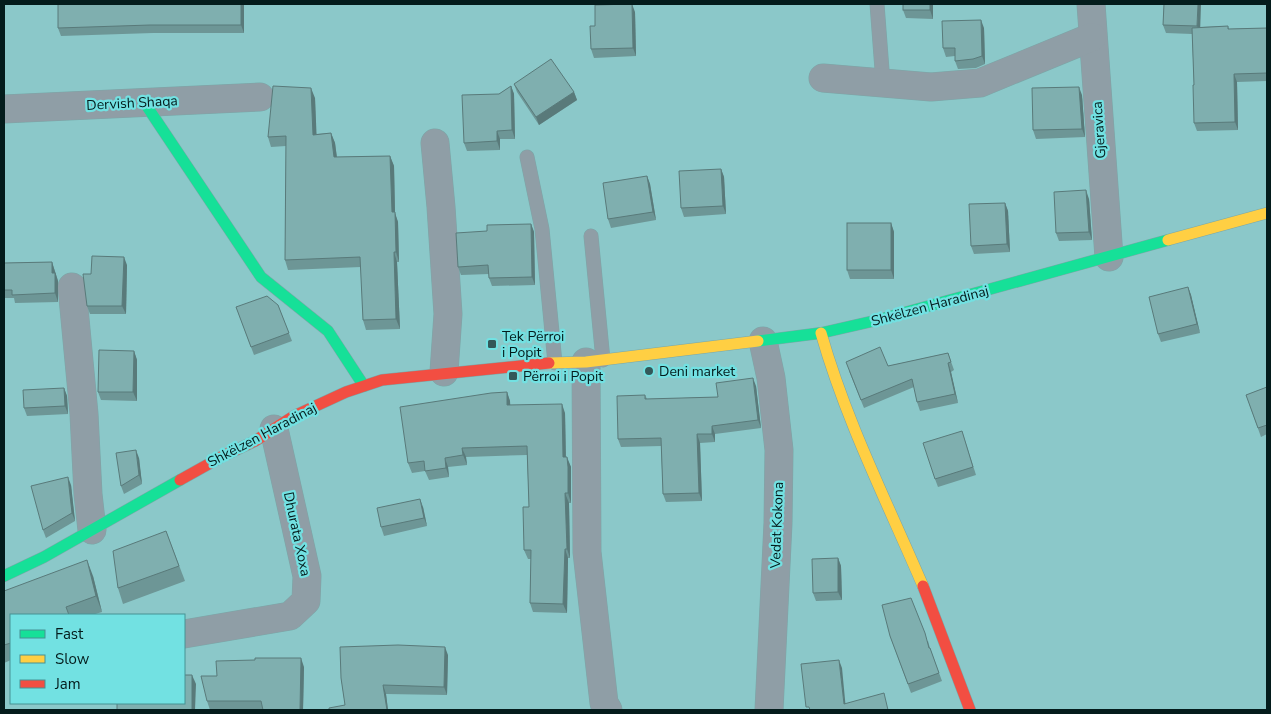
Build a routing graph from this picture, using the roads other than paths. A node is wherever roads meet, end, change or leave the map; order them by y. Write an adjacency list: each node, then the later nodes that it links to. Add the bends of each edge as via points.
1 (877, 4): 5 (lane)
2 (1091, 4): 3 (street, Gjeravica)
3 (1092, 37): 5 (street, via 980,83 931,87); 13 (street, Gjeravica)
4 (823, 78): 5 (street)
5 (883, 83)
6 (260, 97): 7 (street, Dervish Shaqa)
7 (144, 102): 8 (street, Dervish Shaqa); 20 (street, via 261,277 328,331)
8 (4, 109)
9 (435, 142): 19 (street, via 448,314)
10 (527, 157): 18 (lane, via 542,229)
11 (1267, 213): 13 (street, Shkëlzen Haradinaj)
12 (591, 236): 17 (lane)
13 (1109, 257): 15 (street, Shkëlzen Haradinaj)
14 (72, 287): 22 (street)
15 (821, 333): 16 (street, Shkëlzen Haradinaj); 27 (street, via 871,471 922,582)
16 (763, 341): 17 (street, Shkëlzen Haradinaj); 26 (street, Vedat Kokona, via 771,378 779,450)
17 (594, 361): 18 (street, Shkëlzen Haradinaj); 25 (street, via 587,552 604,703)
18 (555, 363): 19 (street, Shkëlzen Haradinaj)
19 (444, 372): 20 (street, Shkëlzen Haradinaj, via 382,380)
20 (364, 386): 21 (street, Shkëlzen Haradinaj, via 303,412)
21 (274, 429): 22 (street, Shkëlzen Haradinaj); 24 (street, Dhurata Xoxa, via 307,576 306,601 290,616)
22 (92, 530): 23 (street, Shkëlzen Haradinaj)
23 (4, 576)
24 (185, 634)
25 (608, 710)
26 (769, 710)
27 (970, 710)

